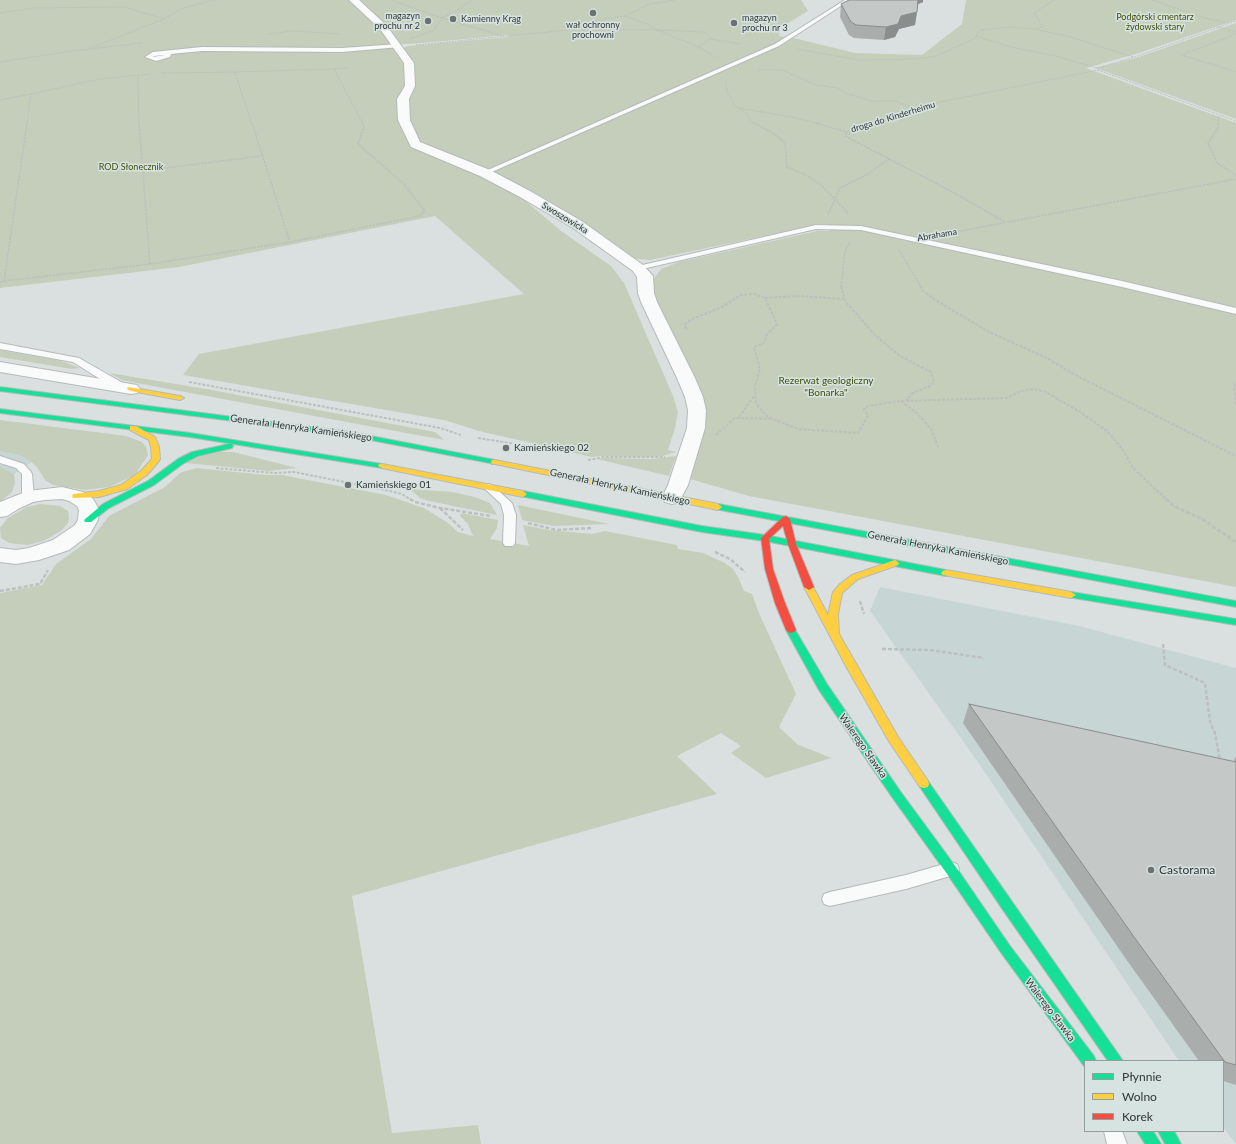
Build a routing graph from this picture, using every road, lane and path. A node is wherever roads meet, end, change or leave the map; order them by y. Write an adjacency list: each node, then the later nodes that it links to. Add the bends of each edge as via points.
1 (215, 0): 12 (path, via 183,8)
2 (354, 0): 22 (street, Swoszowicka, via 383,27)
3 (391, 0): 11 (path)
4 (472, 0): 11 (path)
5 (676, 0): 10 (path, via 650,4)
6 (848, 0): 23 (lane)
7 (1054, 0): 16 (path, via 1034,13 1043,27)
8 (1152, 0): 14 (path, via 1201,17)
9 (0, 13): 12 (path, via 33,8 124,7)
10 (624, 16): 17 (path); 18 (path)
11 (442, 18): 21 (path); 22 (path, via 434,30)
12 (164, 19): 27 (path, via 84,50)
13 (1236, 21): 14 (path, droga do Kinderheimu)
14 (1228, 23): 15 (path, droga do Kinderheimu)
15 (1217, 27): 19 (path); 26 (path, droga do Kinderheimu)
16 (1034, 29): 20 (path, via 993,28 980,30); 26 (path, via 1067,36)
17 (568, 30): 18 (path); 21 (path)
18 (657, 30): 24 (path); 24 (path, via 705,32 711,38)
19 (1236, 33): 33 (path, via 1182,55)
20 (976, 36): 23 (path, via 936,56 915,59 859,60); 31 (path)
21 (505, 37): 22 (path)
22 (396, 44): 25 (lane, via 342,50 202,49); 45 (street, Swoszowicka, via 409,63 410,86 403,99 404,120 415,144)
23 (777, 45): 28 (lane)
24 (699, 47): 28 (path)
25 (163, 53)
26 (1135, 57): 31 (path, droga do Kinderheimu)
27 (0, 62)
28 (729, 66): 37 (path, via 724,76 726,88); 38 (path, via 782,70 816,85 837,88 871,100 896,101); 45 (lane)
29 (348, 68): 30 (path)
30 (334, 69): 32 (path); 54 (path, via 364,127 358,144 403,183 425,211 419,216)
31 (1098, 69): 38 (path, droga do Kinderheimu, via 941,102); 39 (path)
32 (235, 72): 34 (path); 42 (path)
33 (1236, 72)
34 (138, 75): 35 (path, via 100,79); 44 (path)
35 (31, 94): 36 (path); 57 (path)
36 (0, 100)
37 (737, 108): 41 (path, via 796,118); 48 (path, via 747,114 751,122 773,133 784,143 787,167 820,184)
38 (915, 110): 41 (path, droga do Kinderheimu)
39 (1219, 114): 40 (path); 46 (path, via 1218,128 1208,143 1217,163)
40 (1236, 121)
41 (847, 132): 43 (path, droga do Kinderheimu, via 845,136)
42 (261, 156): 44 (path); 54 (path)
43 (889, 159): 48 (path, via 868,174 840,188); 49 (path, droga do Kinderheimu)
44 (142, 171): 55 (path)
45 (485, 173): 56 (street, Swoszowicka, via 578,225)
46 (1236, 175)
47 (1236, 179): 49 (path, Abrahama)
48 (836, 200): 50 (path); 51 (path)
49 (1005, 222): 53 (path, Abrahama)
50 (816, 228): 51 (lane, Abrahama); 56 (lane, Abrahama)
51 (864, 229): 52 (lane, Abrahama); 60 (path, via 854,236 845,251 841,286)
52 (890, 234): 53 (lane, Abrahama); 86 (path, via 923,291 934,299 989,332 1047,358 1075,375)
53 (917, 240): 61 (lane)
54 (290, 242): 55 (path)
55 (150, 264): 57 (path)
56 (638, 268): 62 (street, via 645,276 646,294)
57 (4, 281): 58 (path)
58 (0, 282)
59 (765, 298): 60 (path, via 799,296); 62 (path, via 755,294 741,295 722,307 692,318 685,324 687,332); 69 (path, via 777,324 767,334 764,343 754,347 760,369)
60 (845, 299): 72 (path, via 876,336 900,356 931,372 934,382 913,393)
61 (1236, 311)
62 (665, 336): 82 (street, via 694,397 697,410)
63 (0, 346): 68 (lane, via 76,360 109,380)
64 (0, 367): 68 (street)
65 (184, 381): 80 (path, via 440,428)
66 (1236, 384): 73 (path)
67 (0, 389): 79 (main road, Generała Henryka Kamieńskiego)
68 (131, 389): 70 (main road)
69 (755, 395): 76 (path); 77 (path, via 756,404 768,416)
70 (191, 400)
71 (900, 401): 72 (path); 77 (path, via 868,406 864,409 868,416 858,433 798,429); 84 (path, via 918,414 931,429)
72 (906, 401): 103 (path, via 1006,398 1021,391 1044,391 1107,431 1124,450 1133,468 1174,506 1202,519)
73 (1236, 406)
74 (0, 411): 78 (main road)
75 (251, 412): 79 (main road)
76 (739, 417): 77 (path); 82 (path, via 715,436)
77 (776, 419)
78 (133, 428): 83 (main road); 92 (main road, via 152,439 156,459 144,473 124,487 99,494)
79 (350, 434): 94 (main road, Generała Henryka Kamieńskiego, via 577,477)
80 (462, 435)
81 (475, 438): 85 (path, via 535,447)
82 (693, 438): 94 (street)
83 (250, 444): 91 (main road); 99 (main road, via 224,446 195,454 151,483 106,506)
84 (938, 447)
85 (545, 452)
86 (1236, 456)
87 (665, 457): 88 (path)
88 (594, 458)
89 (0, 459): 93 (lane, via 20,466 27,474)
90 (209, 468): 95 (path, via 294,472 390,490 415,502)
91 (488, 487): 97 (lane, via 506,503); 102 (main road, via 694,527)
92 (76, 496): 93 (street, via 62,493); 99 (street, via 85,502 89,510)
93 (28, 497): 96 (street)
94 (672, 498): 98 (main road, Generała Henryka Kamieńskiego)
95 (440, 508): 97 (path); 101 (path)
96 (0, 511)
97 (510, 519): 100 (path, via 556,530); 104 (lane)
98 (786, 519): 102 (main road); 105 (main road); 112 (main road, Generała Henryka Kamieńskiego)
99 (88, 520): 107 (street, via 74,537 46,552 16,557)
100 (595, 528)
101 (463, 530)
102 (765, 538): 105 (main road); 120 (main road, Walerego Sławka, via 766,554 776,591 790,628 805,656 849,726)
103 (1236, 542)
104 (510, 543)
105 (792, 544): 108 (main road); 114 (main road, via 810,590)
106 (710, 549): 110 (path, via 730,559)
107 (0, 555)
108 (895, 563): 113 (main road, via 1008,585); 114 (main road, via 855,578 838,592 833,614)
109 (53, 565): 111 (path, via 40,584)
110 (747, 575)
111 (0, 591)
112 (1236, 604)
113 (1236, 622)
114 (835, 636): 119 (main road, via 894,740)
115 (1164, 644): 118 (path, via 1165,665 1205,683 1210,722 1215,733)
116 (882, 649): 117 (path, via 930,650)
117 (984, 658)
118 (1220, 764)
119 (977, 862): 120 (lane); 124 (main road)
120 (951, 869): 121 (lane); 122 (main road, Walerego Sławka)
121 (830, 899)
122 (1060, 1024): 123 (main road, Walerego Sławka); 125 (lane)
123 (1088, 1060)
124 (1115, 1060)
125 (1084, 1067)
126 (1113, 1132): 129 (lane)
127 (1145, 1132): 130 (main road)
128 (1166, 1132): 131 (main road)
129 (1117, 1144)
130 (1154, 1144)
131 (1174, 1144)

